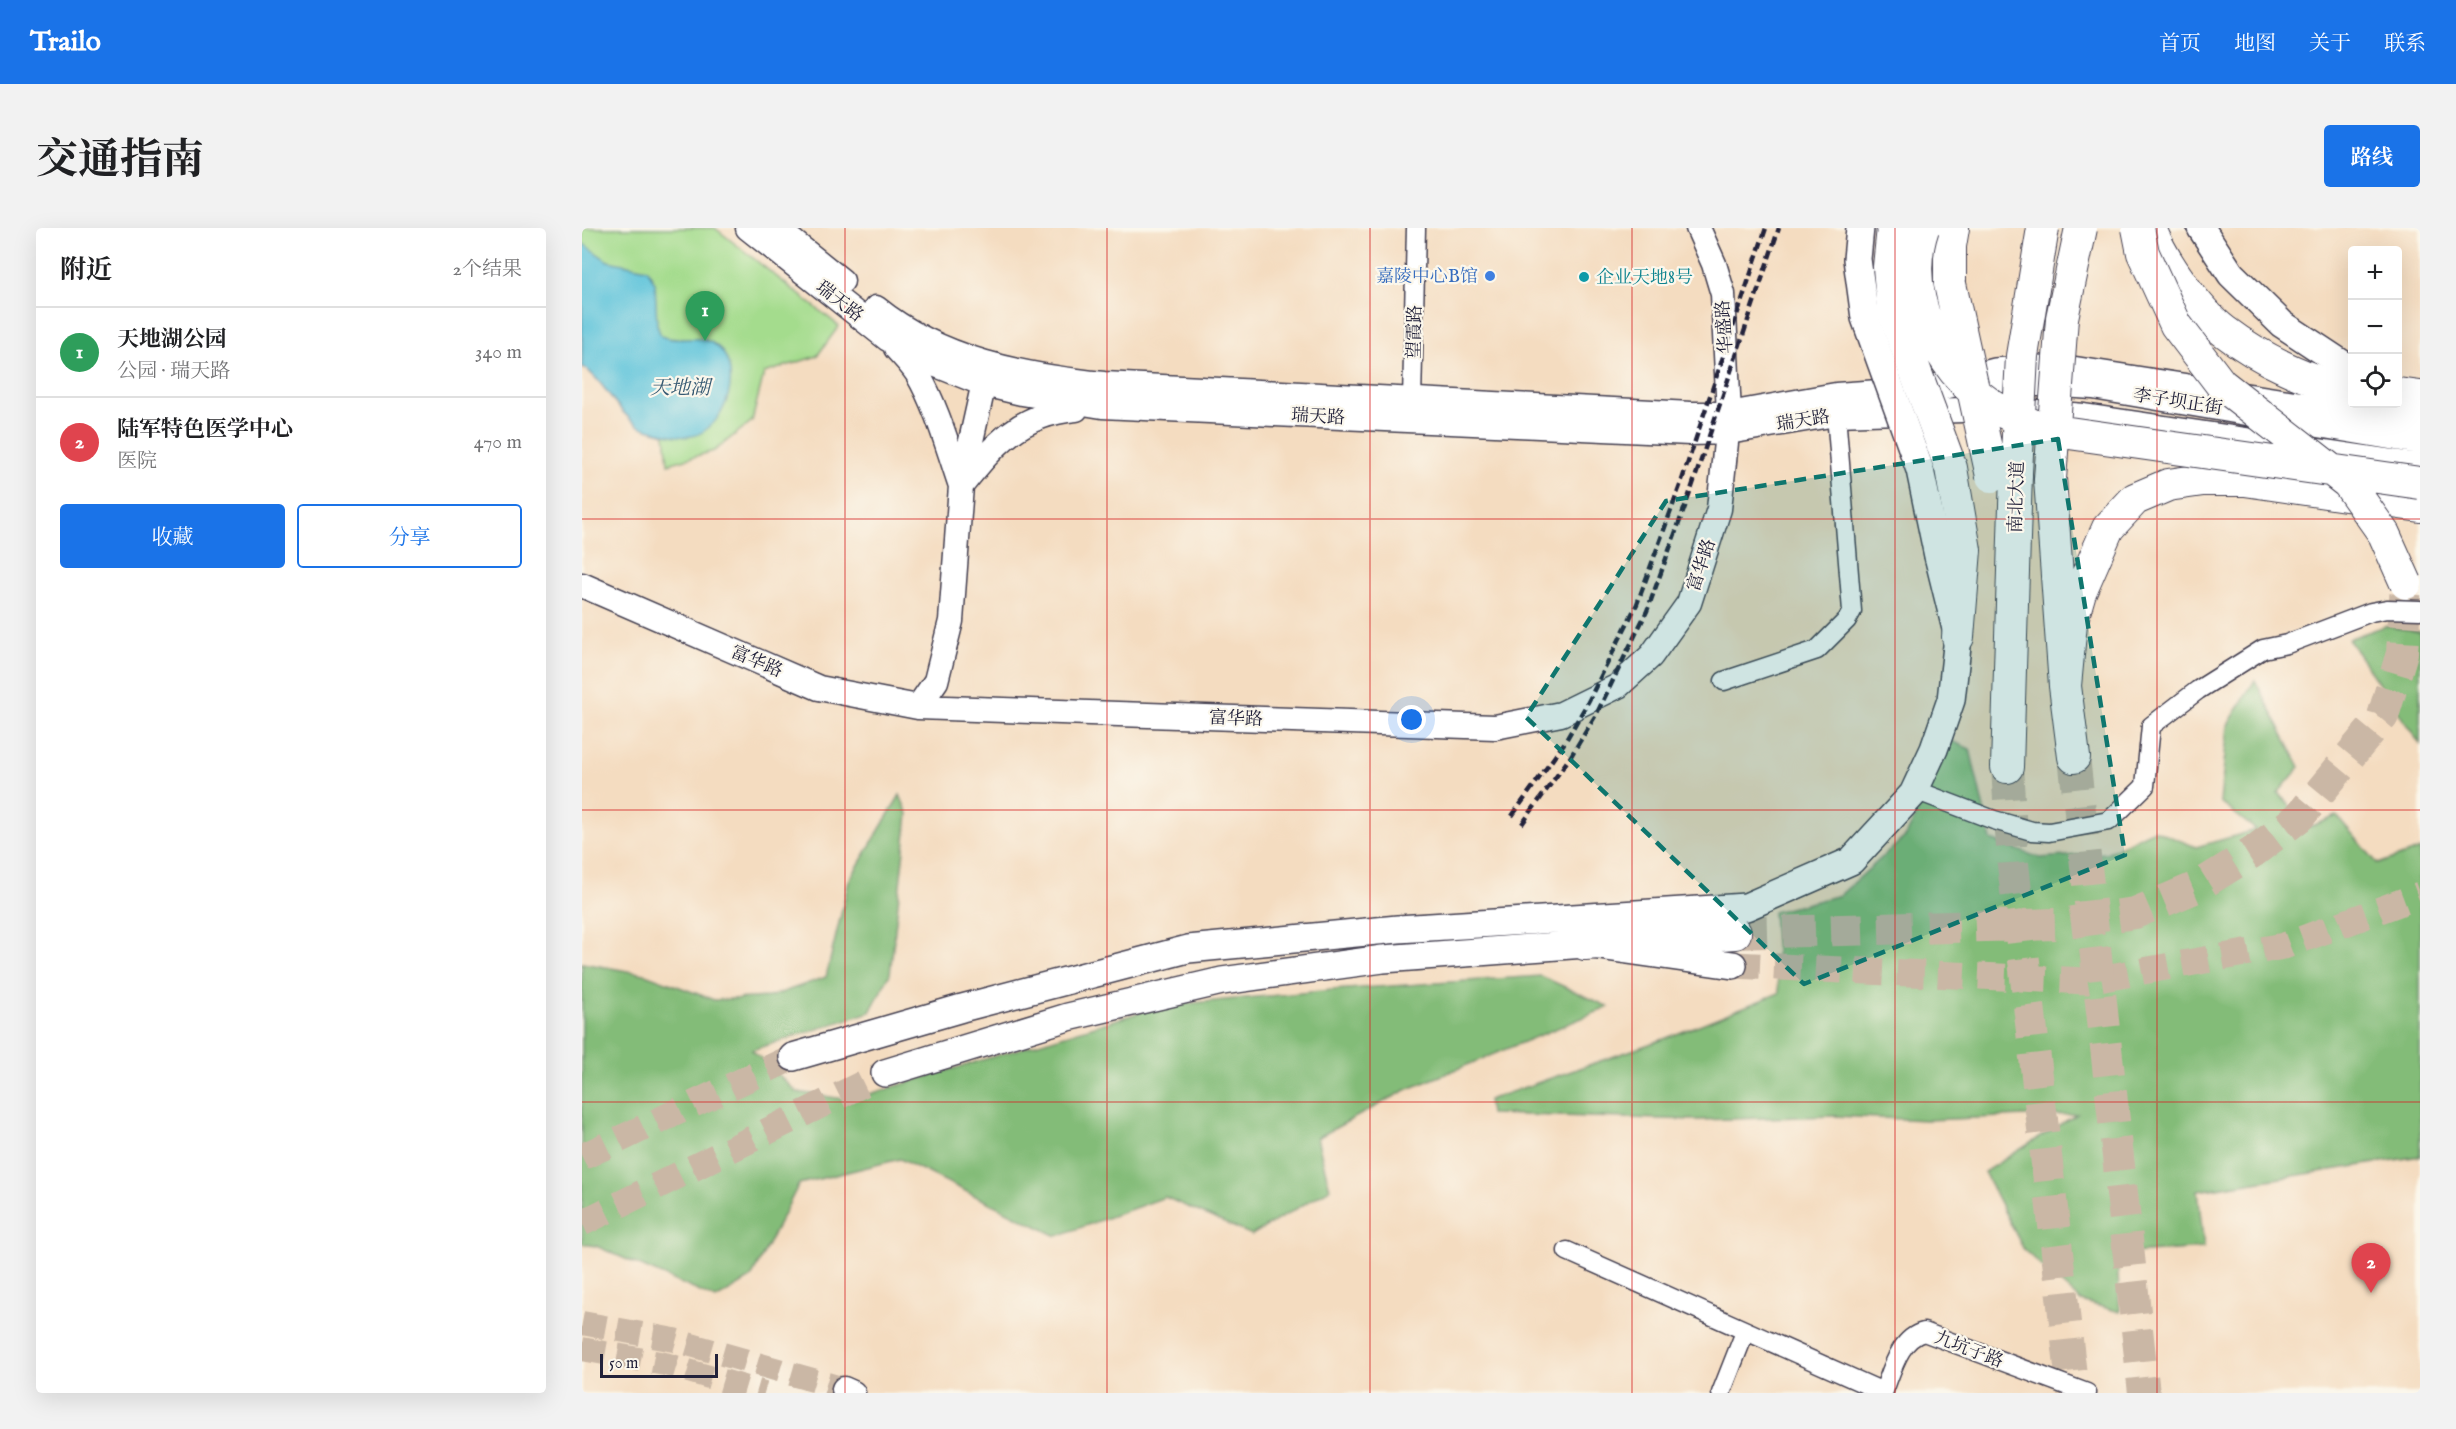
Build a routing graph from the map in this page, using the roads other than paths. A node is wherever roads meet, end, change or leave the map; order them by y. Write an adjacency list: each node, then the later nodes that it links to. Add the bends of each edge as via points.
1 (1416, 228): 22 (street, 望霞路)
2 (1698, 228): 25 (main road, 华盛路, via 1723,294)
3 (1860, 228): 33 (main road, bridge, via 1857,259 1865,318)
4 (1893, 228): 33 (highway, bridge, via 1889,267 1893,311 1951,468)
5 (1923, 228): 30 (highway, bridge, via 1916,279 1926,324 1955,371 1992,405 2041,429)
6 (1953, 228): 29 (highway, bridge, via 1950,284)
7 (2043, 228): 29 (highway, 南北大道, bridge)
8 (2081, 228): 38 (highway, 南北大道, bridge, via 2062,318 2050,479)
9 (2138, 228): 35 (highway, bridge, via 2142,253 2176,325 2221,384 2348,483 2384,534)
10 (2150, 228): 18 (highway, via 2187,290 2223,330 2273,362)
11 (2201, 228): 14 (main road, via 2231,274 2282,324)
12 (765, 231): 13 (main road, 瑞天路); 15 (main road, 瑞天路, via 896,325)
13 (888, 339): 15 (main road, 瑞天路, via 934,364); 31 (main road, via 916,372 927,393)
14 (2348, 367)
15 (986, 374): 22 (main road, 瑞天路, via 1020,373 1104,384); 23 (main road, 瑞天路, via 1022,393); 31 (main road)
16 (2402, 382): 17 (main road)
17 (2420, 387)
18 (2348, 388)
19 (2402, 395): 20 (highway)
20 (2420, 397)
21 (1937, 399): 24 (main road, 瑞天路); 25 (main road, 瑞天路, via 1836,394); 26 (main road, bridge, via 1995,372 2072,370); 27 (main road, 李子坝正街, via 2047,384 2093,387); 28 (main road, 李子坝正街, via 1992,409 2084,416)
22 (1412, 400): 25 (main road, 瑞天路, via 1691,414)
23 (1102, 406): 25 (main road, 瑞天路, via 1678,433); 31 (main road, via 1045,414 1026,421 995,445)
24 (1836, 414): 25 (main road, 瑞天路); 37 (street, via 1852,611 1817,650)
25 (1729, 423): 39 (main road, 富华路, via 1719,509 1689,603 1651,656 1618,686 1561,714 1495,727)
26 (2420, 424)
27 (2420, 442)
28 (2420, 466)
29 (2004, 474): 41 (highway, via 2013,629)
30 (2420, 483)
31 (961, 486): 39 (main road, via 951,621 936,681)
32 (2420, 506): 38 (highway, via 2245,480 2203,480 2168,486 2135,499 2108,528 2080,592 2071,623)
33 (1952, 553): 36 (highway)
34 (582, 585): 39 (main road, 富华路, via 819,687)
35 (2413, 596): 42 (street, via 2387,609 2263,649 2198,690 2151,726 2145,786 2109,821 2049,832 2032,831)
36 (1958, 637): 42 (main road, via 1951,700)
37 (1724, 681)
38 (2065, 686): 40 (highway, 南北大道)
39 (918, 707)
40 (2074, 757)
41 (2007, 767)
42 (1915, 790): 46 (main road, via 1851,861 1746,907 1398,928 1188,949)
43 (1735, 933): 44 (highway)
44 (1585, 944): 45 (main road); 47 (main road, via 1383,960 1222,981 1068,1017)
45 (1733, 965)
46 (793, 1057)
47 (885, 1073)
48 (1567, 1251): 49 (street)
49 (1746, 1332): 50 (street); 51 (street)
50 (1883, 1392): 52 (street, 九坑子路, via 1905,1342 1924,1332)
51 (1721, 1393)
52 (2087, 1393)

